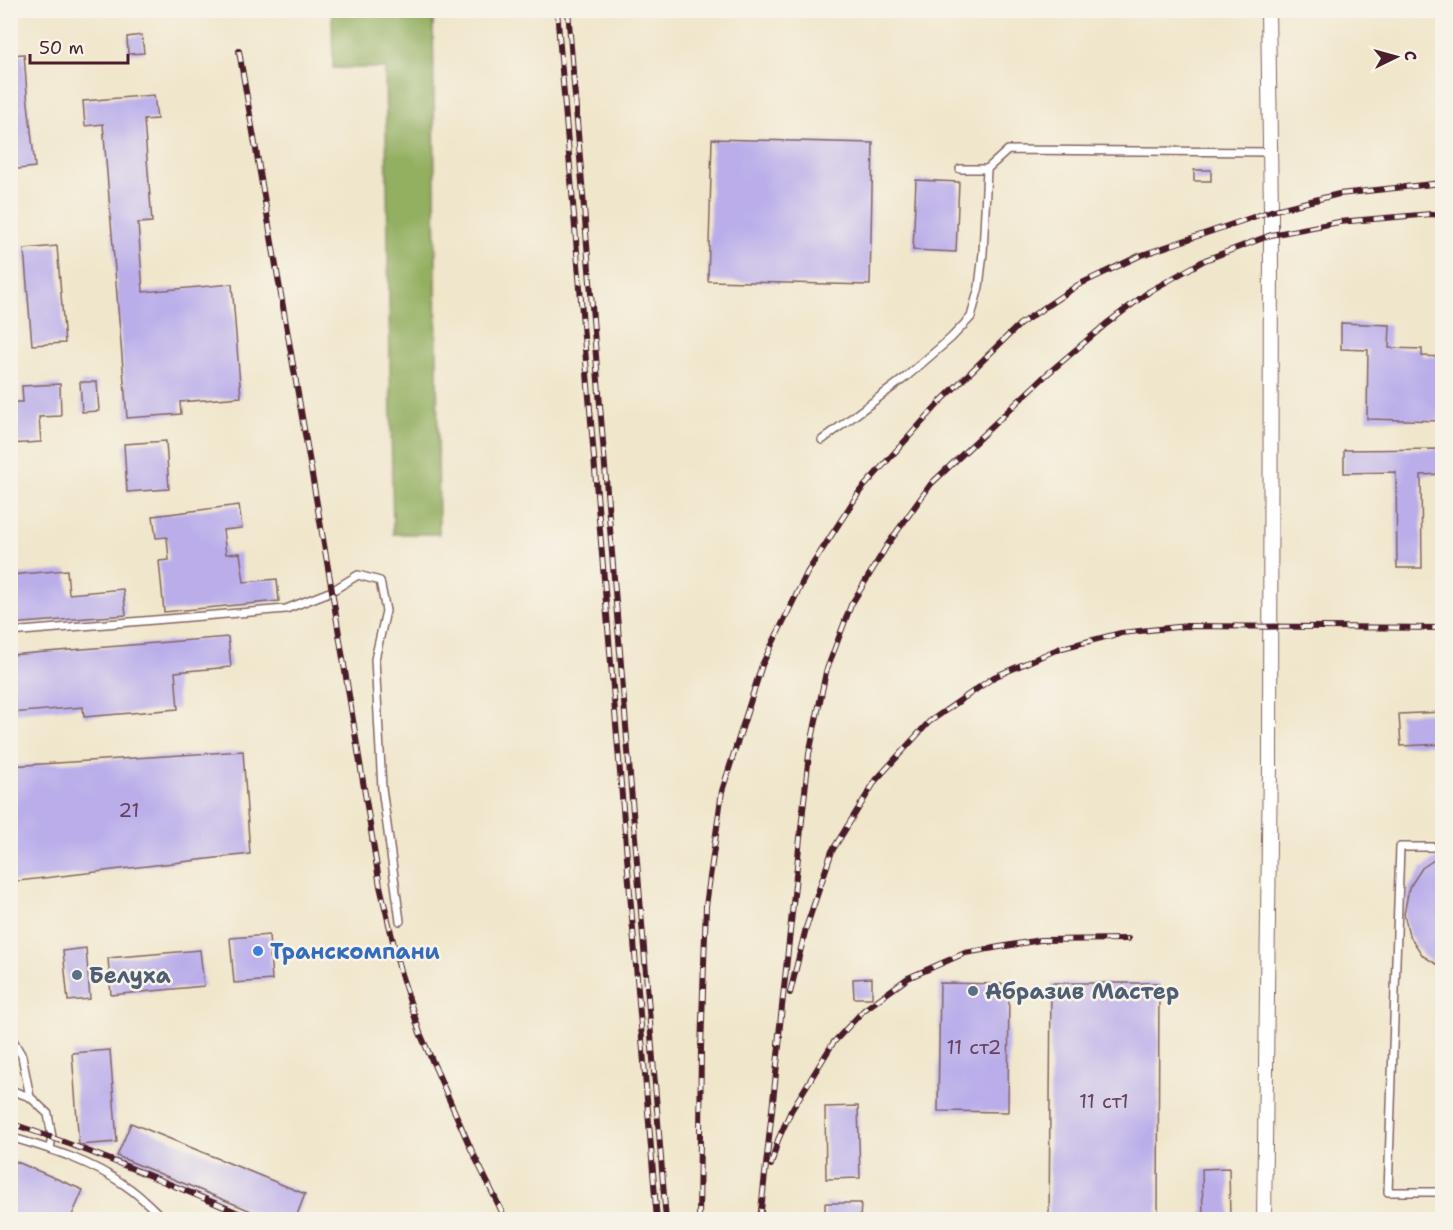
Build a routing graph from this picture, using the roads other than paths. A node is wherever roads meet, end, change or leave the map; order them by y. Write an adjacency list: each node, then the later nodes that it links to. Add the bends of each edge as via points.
1 (1268, 10): 2 (street)
2 (1270, 152): 4 (lane, via 1008,150); 16 (street, via 1270,765)
3 (960, 169): 4 (lane)
4 (987, 169): 5 (lane, via 982,264 971,317 906,377)
5 (822, 440)
6 (10, 632): 8 (lane, via 286,609 332,591 358,574 380,581 386,611 375,659 381,777)
7 (1443, 847): 14 (lane, via 1400,847 1388,1192)
8 (400, 921)
9 (10, 1035): 11 (lane, via 22,1056)
10 (10, 1090): 11 (lane)
11 (30, 1097): 13 (lane, via 48,1114)
12 (10, 1137): 13 (lane)
13 (50, 1148): 15 (lane, via 97,1167 127,1186)
14 (1443, 1192)
15 (165, 1220)
16 (1264, 1220)

